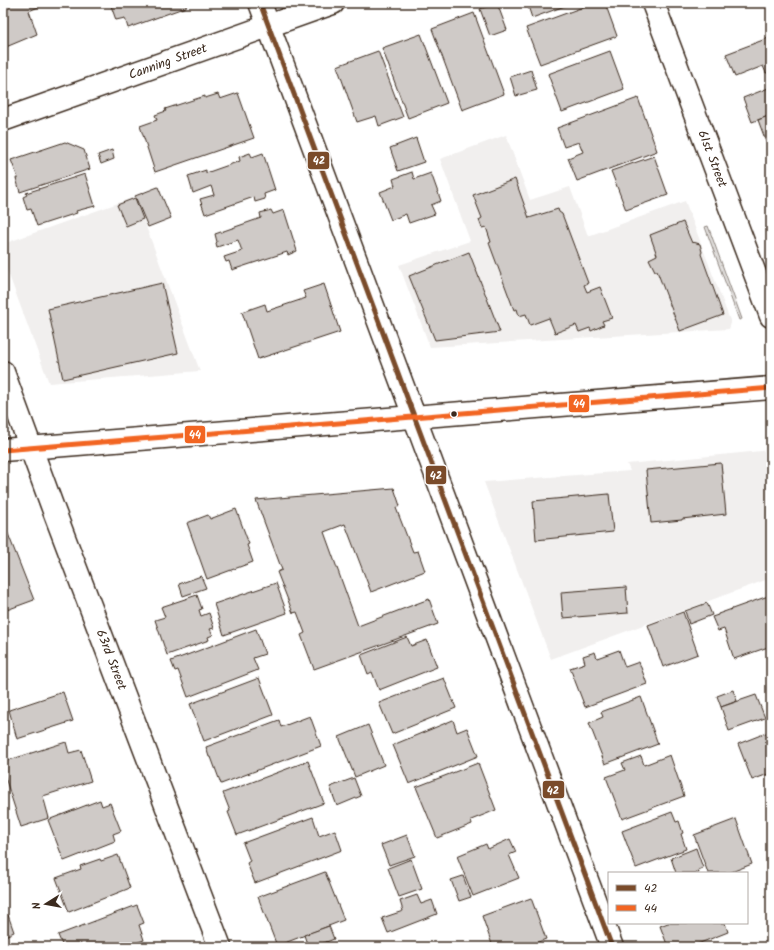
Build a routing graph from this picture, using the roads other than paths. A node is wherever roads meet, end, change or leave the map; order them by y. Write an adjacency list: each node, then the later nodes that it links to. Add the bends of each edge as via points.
1 (260, 3): 4 (street)
2 (333, 3): 4 (street, Canning Street)
3 (653, 3): 6 (street, 61st Street)
4 (268, 26): 5 (street, Canning Street); 9 (street)
5 (3, 120)
6 (771, 316)
7 (3, 372): 10 (street, 63rd Street)
8 (771, 388): 9 (street)
9 (414, 416): 10 (street); 13 (street)
10 (31, 448): 11 (street); 12 (street, 63rd Street)
11 (3, 450)
12 (220, 947)
13 (612, 947)

